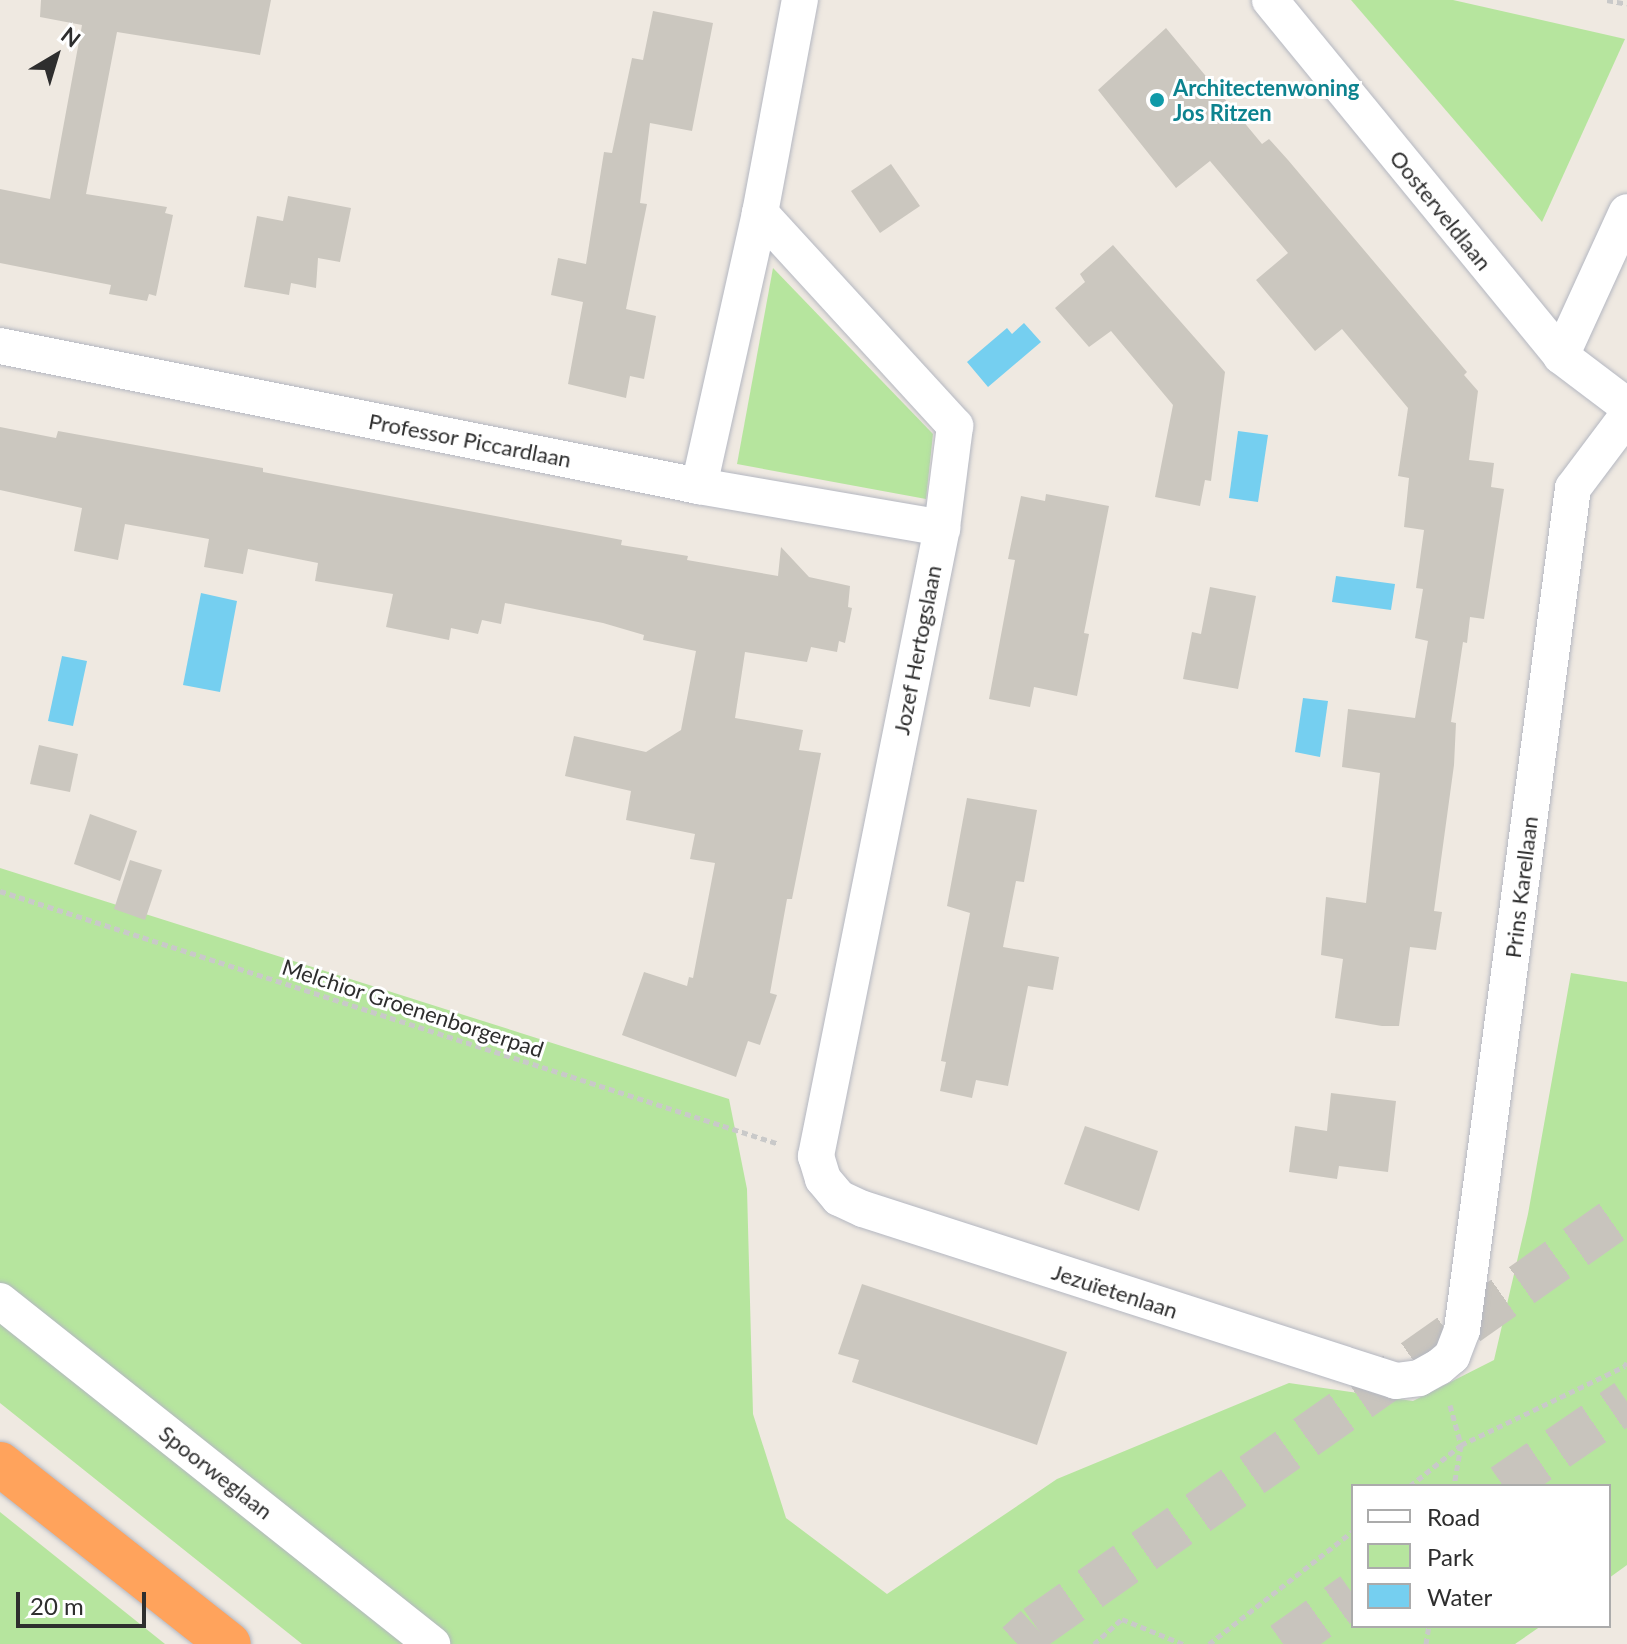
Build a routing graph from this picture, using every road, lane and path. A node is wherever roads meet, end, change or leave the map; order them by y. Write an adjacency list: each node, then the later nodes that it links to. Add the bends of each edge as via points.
1 (800, 0): 6 (street)
2 (1607, 0): 3 (path)
3 (1627, 4)
4 (1273, 5): 8 (street, Oosterveldlaan)
5 (1627, 212): 8 (street)
6 (760, 213): 11 (street); 12 (street, Jozef Hertogslaan, via 955,426)
7 (0, 346): 11 (street, Professor Piccardlaan)
8 (1561, 356): 9 (street, Oosterveldlaan)
9 (1627, 406)
10 (1627, 416): 17 (street, Prins Karellaan, via 1573,488 1468,1306 1452,1356)
11 (699, 486): 12 (street, Professor Piccardlaan)
12 (942, 528): 14 (street, Jozef Hertogslaan)
13 (0, 891): 14 (path, Melchior Groenenborgerpad)
14 (816, 1156): 17 (street, Jezuïetenlaan, via 823,1179 839,1198 863,1209 1396,1381 1419,1378)
15 (0, 1301): 24 (street, Spoorweglaan)
16 (1627, 1362): 18 (path)
17 (1439, 1367): 18 (path)
18 (1461, 1445): 20 (path); 21 (path)
19 (0, 1464): 23 (highway)
20 (1412, 1484)
21 (1454, 1484)
22 (1351, 1533): 27 (path)
23 (229, 1644)
24 (432, 1644)
25 (1094, 1644): 26 (path, via 1122,1619)
26 (1183, 1644)
27 (1209, 1644)

